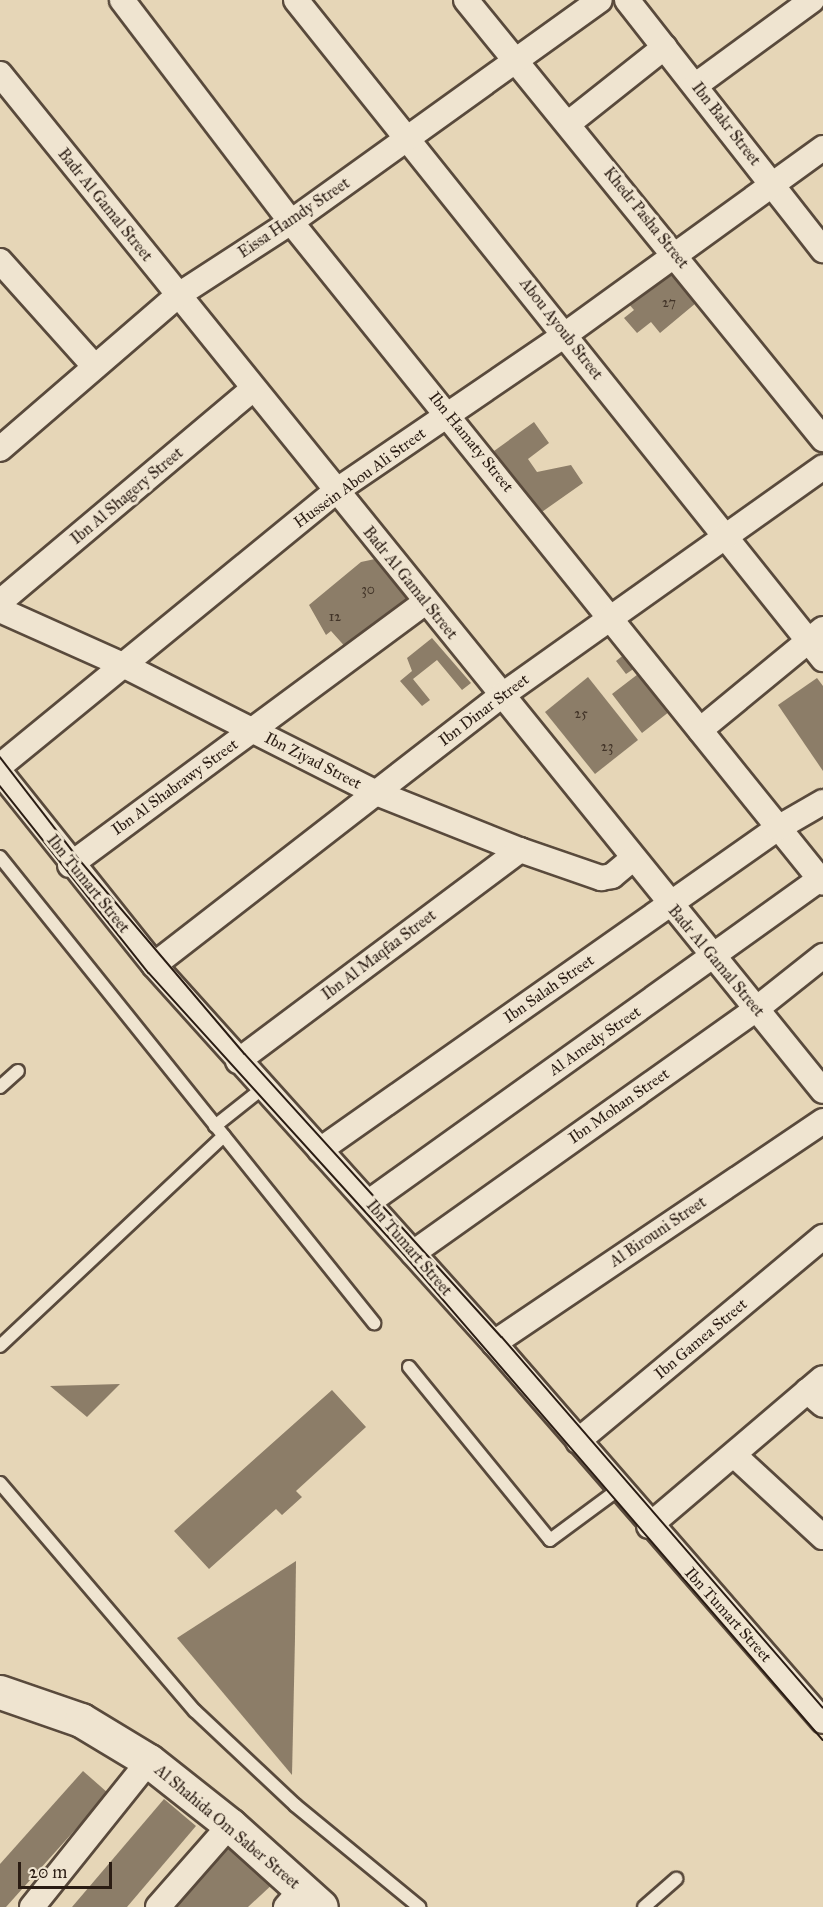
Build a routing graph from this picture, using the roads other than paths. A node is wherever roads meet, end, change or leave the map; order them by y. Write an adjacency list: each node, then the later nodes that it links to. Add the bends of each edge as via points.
1 (122, 0): 15 (street, Ibn Hamaty Street)
2 (296, 0): 12 (street, Abou Ayoub Street)
3 (600, 0): 8 (street, Eissa Hamdy Street)
4 (627, 0): 7 (street, Ibn Bakr Street)
5 (812, 0): 10 (street)
6 (470, 1): 8 (street, Khedr Pasha Street)
7 (665, 47): 10 (street, Ibn Bakr Street); 11 (street)
8 (517, 61): 11 (street, Khedr Pasha Street); 12 (street, Eissa Hamdy Street)
9 (0, 74): 19 (street, Badr Al Gamal Street)
10 (696, 86): 14 (street, Ibn Bakr Street)
11 (569, 123): 17 (street, Khedr Pasha Street)
12 (410, 138): 15 (street, Eissa Hamdy Street); 20 (street, Abou Ayoub Street)
13 (823, 148): 14 (street, Hussein Abou Ali Street)
14 (772, 184): 16 (street, Ibn Bakr Street); 17 (street, Hussein Abou Ali Street)
15 (291, 222): 19 (street, Eissa Hamdy Street); 23 (street, Ibn Hamaty Street)
16 (823, 250)
17 (674, 253): 20 (street, Hussein Abou Ali Street); 24 (street, Khedr Pasha Street)
18 (0, 261): 21 (street)
19 (177, 296): 21 (street, Eissa Hamdy Street); 22 (street, Badr Al Gamal Street)
20 (566, 334): 23 (street, Hussein Abou Ali Street); 28 (street, Abou Ayoub Street)
21 (95, 367): 25 (street, Eissa Hamdy Street)
22 (253, 389): 27 (street, Badr Al Gamal Street); 29 (street, Ibn Al Shagery Street)
23 (448, 414): 27 (street, Hussein Abou Ali Street); 32 (street, Ibn Hamaty Street)
24 (823, 439)
25 (3, 441)
26 (823, 467): 28 (street, Ibn Dinar Street)
27 (336, 491): 30 (street, Badr Al Gamal Street); 34 (street, Hussein Abou Ali Street)
28 (726, 536): 32 (street, Ibn Dinar Street); 33 (street, Abou Ayoub Street)
29 (0, 602)
30 (425, 602): 35 (street, Badr Al Gamal Street); 36 (street, Ibn Al Shabrawy Street)
31 (0, 610): 34 (street, Ibn Ziyad Street)
32 (611, 617): 35 (street, Ibn Dinar Street); 37 (street, Ibn Hamaty Street)
33 (818, 643): 37 (street)
34 (123, 665): 36 (street, Ibn Ziyad Street); 38 (street, Hussein Abou Ali Street)
35 (501, 696): 40 (street, Ibn Dinar Street); 45 (street, Badr Al Gamal Street)
36 (252, 729): 40 (street, Ibn Ziyad Street); 46 (street, Ibn Al Shabrawy Street)
37 (700, 730): 42 (street, Ibn Hamaty Street)
38 (0, 766)
39 (0, 772): 46 (street, Ibn Tumart Street)
40 (374, 792): 43 (street, Ibn Ziyad Street); 51 (street, Ibn Dinar Street)
41 (823, 802): 42 (street, Ibn Salah Street)
42 (778, 828): 47 (street, Ibn Hamaty Street); 48 (street, Ibn Salah Street)
43 (520, 850): 45 (street, Ibn Ziyad Street, via 601,878 612,876); 53 (street, Ibn Al Maqfaa Street)
44 (0, 857): 59 (lane)
45 (632, 859): 48 (street, Badr Al Gamal Street)
46 (70, 865): 51 (street, Ibn Tumart Street)
47 (821, 881): 50 (street, Al Amedy Street)
48 (669, 905): 50 (street, Badr Al Gamal Street); 61 (street, Ibn Salah Street)
49 (823, 956): 52 (street, Ibn Mohan Street)
50 (712, 957): 52 (street, Badr Al Gamal Street); 62 (street, Al Amedy Street)
51 (154, 965): 53 (street, Ibn Tumart Street)
52 (755, 1010): 57 (street, Badr Al Gamal Street); 64 (street, Ibn Mohan Street)
53 (237, 1061): 56 (street, Ibn Tumart Street)
54 (18, 1071): 55 (lane)
55 (0, 1087)
56 (263, 1088): 59 (lane); 61 (street, Ibn Tumart Street)
57 (823, 1091)
58 (823, 1121): 66 (street, Al Birouni Street)
59 (215, 1126): 60 (lane)
60 (224, 1136): 65 (lane); 67 (lane)
61 (321, 1150): 62 (street, Ibn Tumart Street)
62 (369, 1202): 64 (street, Ibn Tumart Street)
63 (823, 1237): 70 (street, Ibn Gamea Street)
64 (413, 1253): 66 (street, Ibn Tumart Street)
65 (374, 1323)
66 (494, 1343): 70 (street, Ibn Tumart Street)
67 (0, 1346)
68 (409, 1367): 73 (lane, via 550,1540)
69 (818, 1391): 71 (street)
70 (578, 1441): 73 (street, Ibn Tumart Street)
71 (734, 1455): 74 (street); 75 (street)
72 (0, 1483): 84 (lane, via 195,1711 295,1805)
73 (619, 1488): 74 (street, Ibn Tumart Street)
74 (649, 1527): 77 (street, Ibn Tumart Street)
75 (823, 1537)
76 (0, 1692): 78 (street, Al Shahida Om Saber Street, via 81,1720)
77 (823, 1721)
78 (149, 1761): 79 (street, Al Shahida Om Saber Street); 82 (street)
79 (230, 1825): 81 (street, Al Shahida Om Saber Street); 83 (street)
80 (676, 1879): 85 (lane)
81 (303, 1901)
82 (32, 1907)
83 (159, 1907)
84 (419, 1907)
85 (644, 1907)

